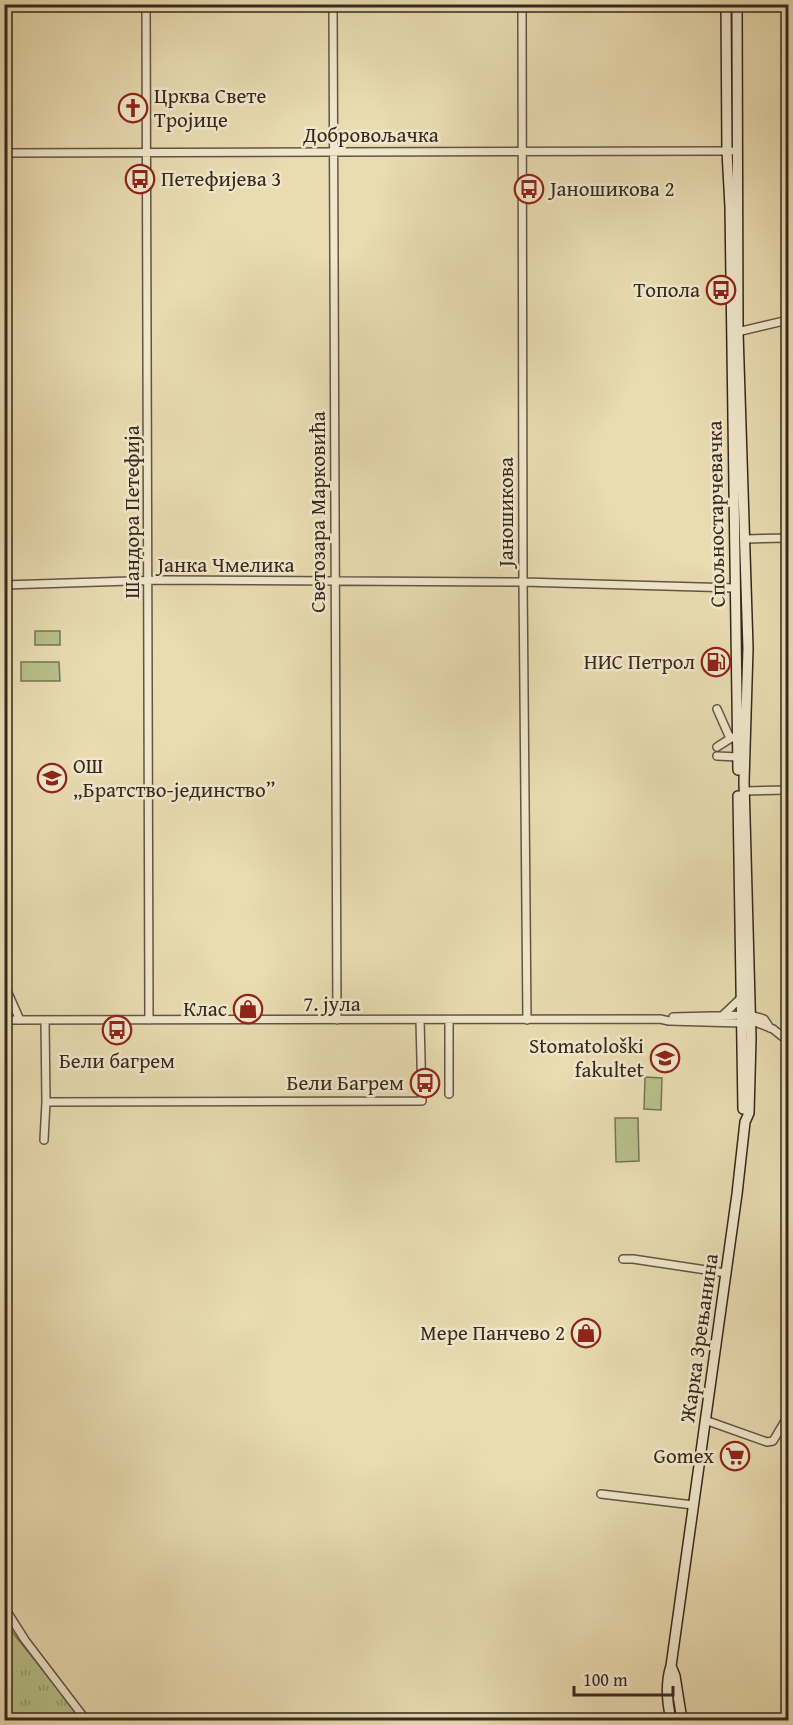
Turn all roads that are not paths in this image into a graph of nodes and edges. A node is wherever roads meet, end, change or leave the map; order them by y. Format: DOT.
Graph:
graph roads {
  1 [pos="146,4"];
  2 [pos="333,4"];
  3 [pos="522,4"];
  4 [pos="726,4"];
  5 [pos="737,4"];
  6 [pos="333,151"];
  7 [pos="732,151"];
  8 [pos="147,152"];
  9 [pos="522,152"];
  10 [pos="4,153"];
  11 [pos="789,320"];
  12 [pos="735,333"];
  13 [pos="746,538"];
  14 [pos="789,538"];
  15 [pos="149,580"];
  16 [pos="334,582"];
  17 [pos="523,582"];
  18 [pos="4,585"];
  19 [pos="735,588"];
  20 [pos="717,709"];
  21 [pos="735,739"];
  22 [pos="717,747"];
  23 [pos="717,756"];
  24 [pos="738,757"];
  25 [pos="789,790"];
  26 [pos="745,791"];
  27 [pos="4,984"];
  28 [pos="741,998"];
  29 [pos="722,1016"];
  30 [pos="660,1019"];
  31 [pos="746,1019"];
  32 [pos="4,1020"];
  33 [pos="20,1020"];
  34 [pos="45,1020"];
  35 [pos="149,1020"];
  36 [pos="337,1020"];
  37 [pos="420,1020"];
  38 [pos="449,1020"];
  39 [pos="527,1020"];
  40 [pos="768,1026"];
  41 [pos="751,1036"];
  42 [pos="789,1041"];
  43 [pos="449,1094"];
  44 [pos="46,1102"];
  45 [pos="746,1122"];
  46 [pos="44,1140"];
  47 [pos="623,1260"];
  48 [pos="726,1273"];
  49 [pos="789,1416"];
  50 [pos="705,1420"];
  51 [pos="601,1494"];
  52 [pos="693,1505"];
  53 [pos="4,1607"];
  54 [pos="671,1666"];
  55 [pos="86,1720"];
  56 [pos="671,1720"];
  57 [pos="682,1720"];
  1 -- 8 [label="street, Шандора Петефија"];
  2 -- 6 [label="street, Светозара Марковића"];
  3 -- 9 [label="street, Јаношикова"];
  4 -- 7 [label="street, Спољностарчевачка"];
  5 -- 7 [label="street, Спољностарчевачка"];
  6 -- 8 [label="street, Добровољачка"];
  6 -- 9 [label="street, Добровољачка"];
  6 -- 16 [label="street, Светозара Марковића"];
  7 -- 9 [label="street, Добровољачка"];
  7 -- 12 [label="street, Спољностарчевачка"];
  8 -- 10 [label="street, Добровољачка"];
  8 -- 15 [label="street, Шандора Петефија"];
  9 -- 17 [label="street, Јаношикова"];
  11 -- 12 [label="street"];
  12 -- 13 [label="street, Спољностарчевачка"];
  12 -- 19 [label="street, Спољностарчевачка"];
  13 -- 14 [label="street"];
  13 -- 26 [label="street, Спољностарчевачка"];
  15 -- 16 [label="street, Јанка Чмелика"];
  15 -- 18 [label="street, Јанка Чмелика"];
  15 -- 35 [label="street, Шандора Петефија"];
  16 -- 17 [label="street, Јанка Чмелика"];
  16 -- 36 [label="street, Светозара Марковића"];
  17 -- 19 [label="street, Јанка Чмелика"];
  17 -- 39 [label="street, Јаношикова"];
  19 -- 21 [label="street, Спољностарчевачка"];
  20 -- 21 [label="street"];
  21 -- 22 [label="street"];
  21 -- 24 [label="street, Спољностарчевачка"];
  23 -- 24 [label="street"];
  24 -- 28 [label="street, Спољностарчевачка"];
  25 -- 26 [label="street"];
  26 -- 31 [label="street, Спољностарчевачка"];
  27 -- 33 [label="street"];
  28 -- 29 [label="street"];
  28 -- 31 [label="street, Спољностарчевачка"];
  29 -- 30 [label="street, 7. јула"];
  29 -- 31 [label="street, 7. јула"];
  30 -- 31 [label="street, 7. јула"];
  30 -- 39 [label="street, 7. јула"];
  31 -- 40 [label="street"];
  31 -- 41 [label="street, Жарка Зрењанина"];
  31 -- 45 [label="street, Жарка Зрењанина"];
  32 -- 33 [label="street, 7. јула"];
  33 -- 34 [label="street, 7. јула"];
  34 -- 35 [label="street, 7. јула"];
  34 -- 44 [label="street"];
  35 -- 36 [label="street, 7. јула"];
  36 -- 37 [label="street, 7. јула"];
  37 -- 38 [label="street, 7. јула"];
  37 -- 44 [label="street"];
  38 -- 39 [label="street, 7. јула"];
  38 -- 43 [label="street"];
  40 -- 41 [label="street"];
  40 -- 42 [label="street"];
  41 -- 45 [label="street, Жарка Зрењанина"];
  44 -- 46 [label="street"];
  45 -- 48 [label="street, Жарка Зрењанина"];
  47 -- 48 [label="street"];
  48 -- 50 [label="street, Жарка Зрењанина"];
  49 -- 50 [label="street"];
  50 -- 52 [label="street, Жарка Зрењанина"];
  51 -- 52 [label="street"];
  52 -- 54 [label="street, Жарка Зрењанина"];
  53 -- 55 [label="street"];
  54 -- 56 [label="street, Жарка Зрењанина"];
  54 -- 57 [label="street, Жарка Зрењанина"];
}
